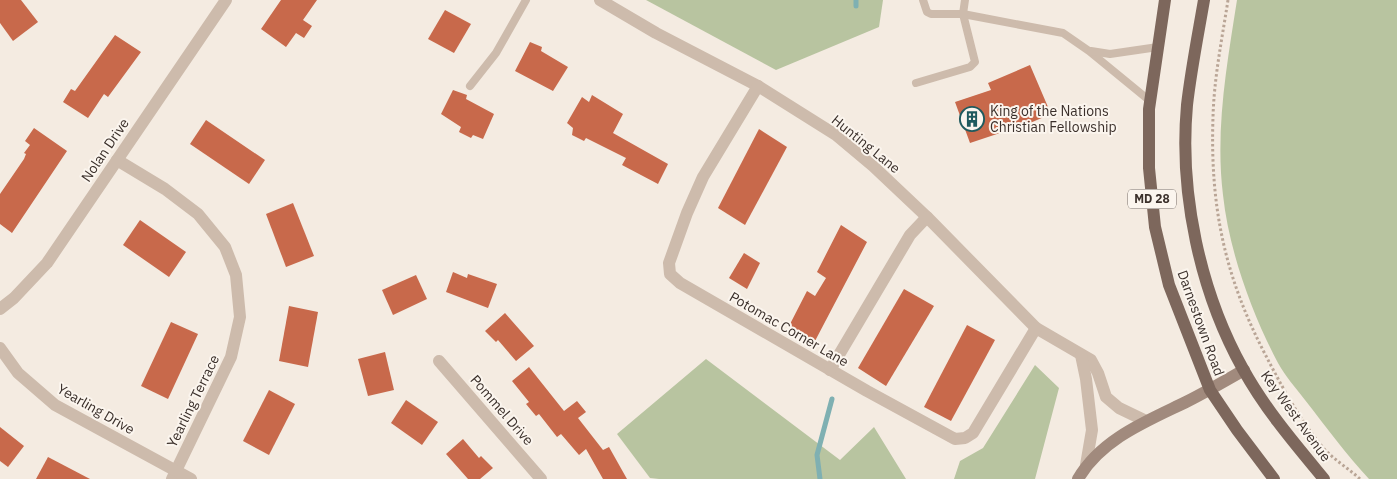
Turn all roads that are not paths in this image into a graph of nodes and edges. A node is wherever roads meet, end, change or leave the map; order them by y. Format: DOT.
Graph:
graph roads {
  1 [pos="226,0"];
  2 [pos="526,0"];
  3 [pos="600,0"];
  4 [pos="922,0"];
  5 [pos="965,0"];
  6 [pos="1165,0"];
  7 [pos="1204,0"];
  8 [pos="963,14"];
  9 [pos="1158,47"];
  10 [pos="1089,51"];
  11 [pos="916,83"];
  12 [pos="470,86"];
  13 [pos="758,86"];
  14 [pos="1150,101"];
  15 [pos="116,160"];
  16 [pos="927,217"];
  17 [pos="0,309"];
  18 [pos="1036,328"];
  19 [pos="0,348"];
  20 [pos="1081,354"];
  21 [pos="439,360"];
  22 [pos="830,370"];
  23 [pos="1244,370"];
  24 [pos="1210,390"];
  25 [pos="1146,421"];
  26 [pos="1086,465"];
  27 [pos="174,475"];
  28 [pos="191,479"];
  29 [pos="541,479"];
  30 [pos="1078,479"];
  31 [pos="1274,479"];
  32 [pos="1324,479"];
  1 -- 15 [label="street, Nolan Drive"];
  2 -- 12 [label="lane"];
  3 -- 13 [label="street, Hunting Lane"];
  4 -- 8 [label="lane"];
  5 -- 8 [label="lane"];
  6 -- 9 [label="main road, Darnestown Road / MD 28"];
  7 -- 23 [label="main road, Darnestown Road / MD 28"];
  8 -- 10 [label="lane"];
  8 -- 11 [label="lane"];
  9 -- 10 [label="lane"];
  9 -- 14 [label="main road, Darnestown Road / MD 28"];
  10 -- 14 [label="lane"];
  13 -- 16 [label="street, Hunting Lane"];
  13 -- 22 [label="street, Potomac Corner Lane"];
  14 -- 24 [label="main road, Darnestown Road / MD 28"];
  15 -- 17 [label="street, Nolan Drive"];
  15 -- 27 [label="street, Yearling Terrace"];
  16 -- 18 [label="street, Hunting Lane"];
  16 -- 22 [label="street"];
  18 -- 20 [label="street, Hunting Lane"];
  18 -- 22 [label="street, Potomac Corner Lane"];
  19 -- 27 [label="street, Yearling Drive"];
  20 -- 25 [label="street, Hunting Lane"];
  20 -- 26 [label="street"];
  21 -- 29 [label="street, Pommel Drive"];
  23 -- 24 [label="main road, Darnestown Road"];
  23 -- 32 [label="main road, Key West Avenue / MD 28"];
  24 -- 25 [label="main road, Darnestown Road"];
  24 -- 31 [label="main road, MD 28"];
  25 -- 26 [label="main road, Darnestown Road"];
  26 -- 30 [label="main road, Darnestown Road"];
  27 -- 28 [label="street, Yearling Drive"];
}
